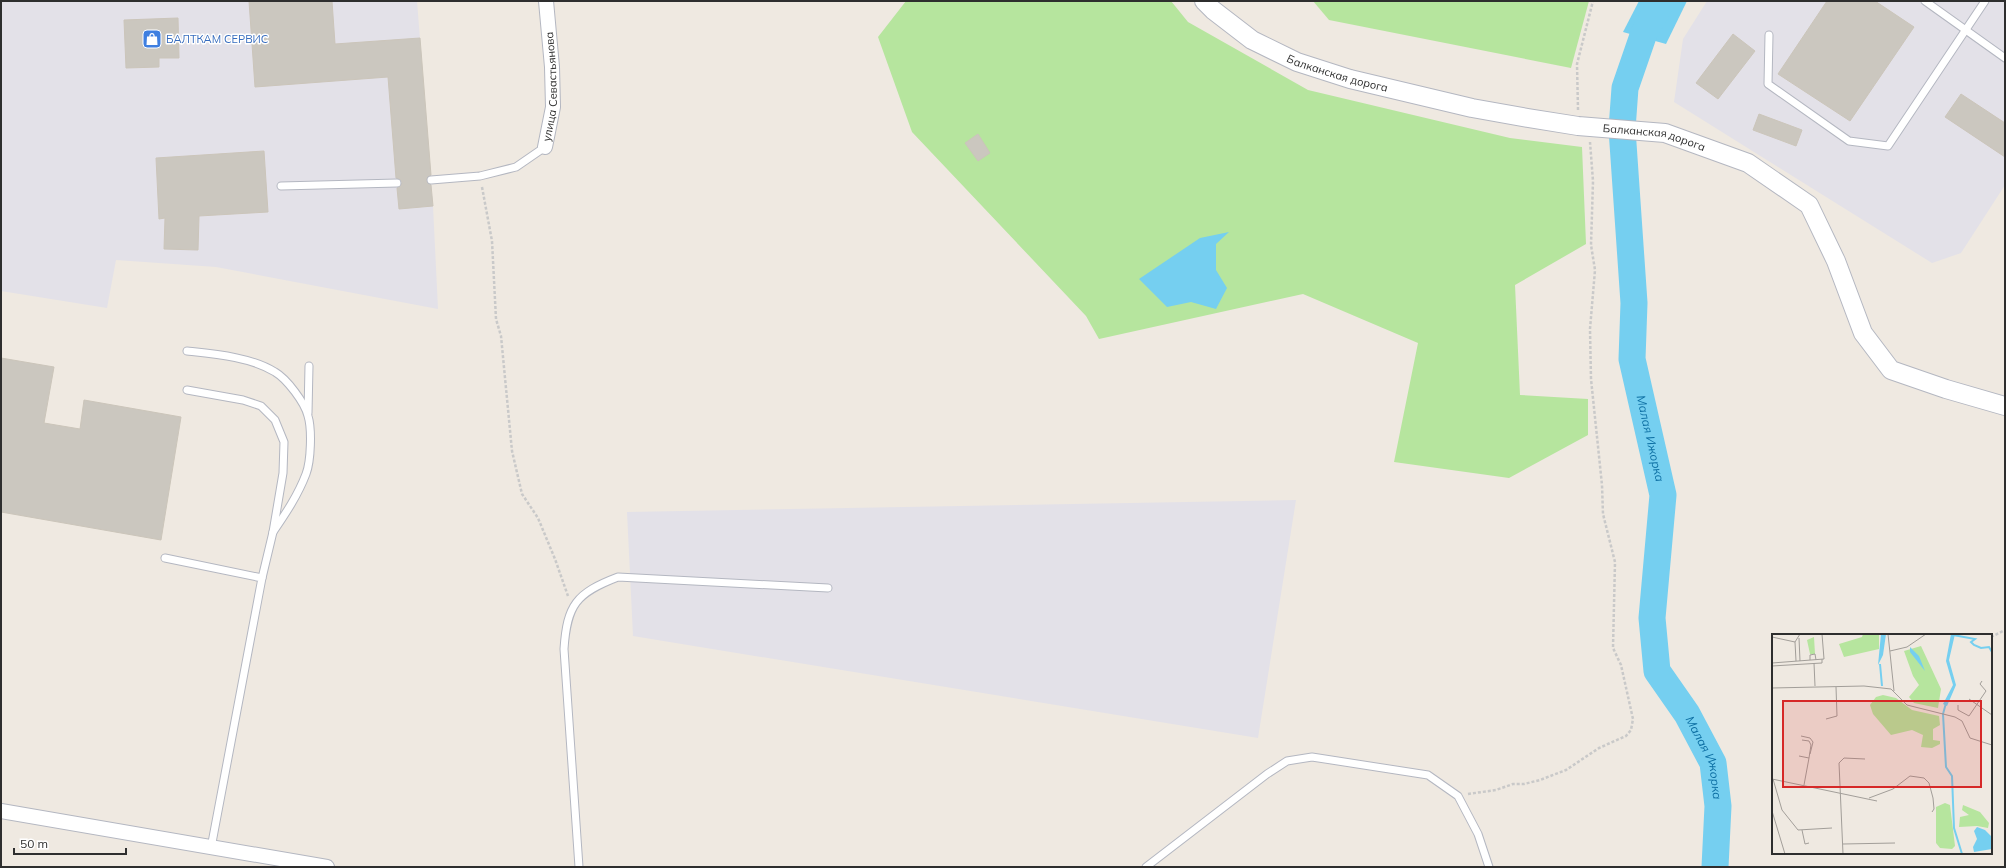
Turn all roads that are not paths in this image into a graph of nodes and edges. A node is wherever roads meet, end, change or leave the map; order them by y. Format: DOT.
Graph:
graph roads {
  1 [pos="546,1"];
  2 [pos="1204,1"];
  3 [pos="1925,1"];
  4 [pos="1985,1"];
  5 [pos="1965,30"];
  6 [pos="1769,35"];
  7 [pos="2005,58"];
  8 [pos="545,147"];
  9 [pos="431,180"];
  10 [pos="397,183"];
  11 [pos="281,186"];
  12 [pos="187,350"];
  13 [pos="309,366"];
  14 [pos="187,390"];
  15 [pos="2005,406"];
  16 [pos="308,416"];
  17 [pos="273,532"];
  18 [pos="165,558"];
  19 [pos="262,578"];
  20 [pos="828,588"];
  21 [pos="1,811"];
  22 [pos="211,848"];
  23 [pos="327,867"];
  24 [pos="579,867"];
  25 [pos="1146,867"];
  26 [pos="1489,867"];
  1 -- 8 [label="street, улица Севастьянова"];
  2 -- 15 [label="street, Балканская дорога"];
  3 -- 5 [label="lane"];
  4 -- 5 [label="lane"];
  5 -- 6 [label="lane"];
  5 -- 7 [label="lane"];
  8 -- 9 [label="lane"];
  10 -- 11 [label="lane"];
  12 -- 16 [label="lane"];
  13 -- 16 [label="lane"];
  14 -- 17 [label="lane"];
  16 -- 17 [label="lane"];
  17 -- 19 [label="lane"];
  18 -- 19 [label="lane"];
  19 -- 22 [label="lane"];
  20 -- 24 [label="lane"];
  21 -- 22 [label="street"];
  22 -- 23 [label="street"];
  25 -- 26 [label="lane"];
}
